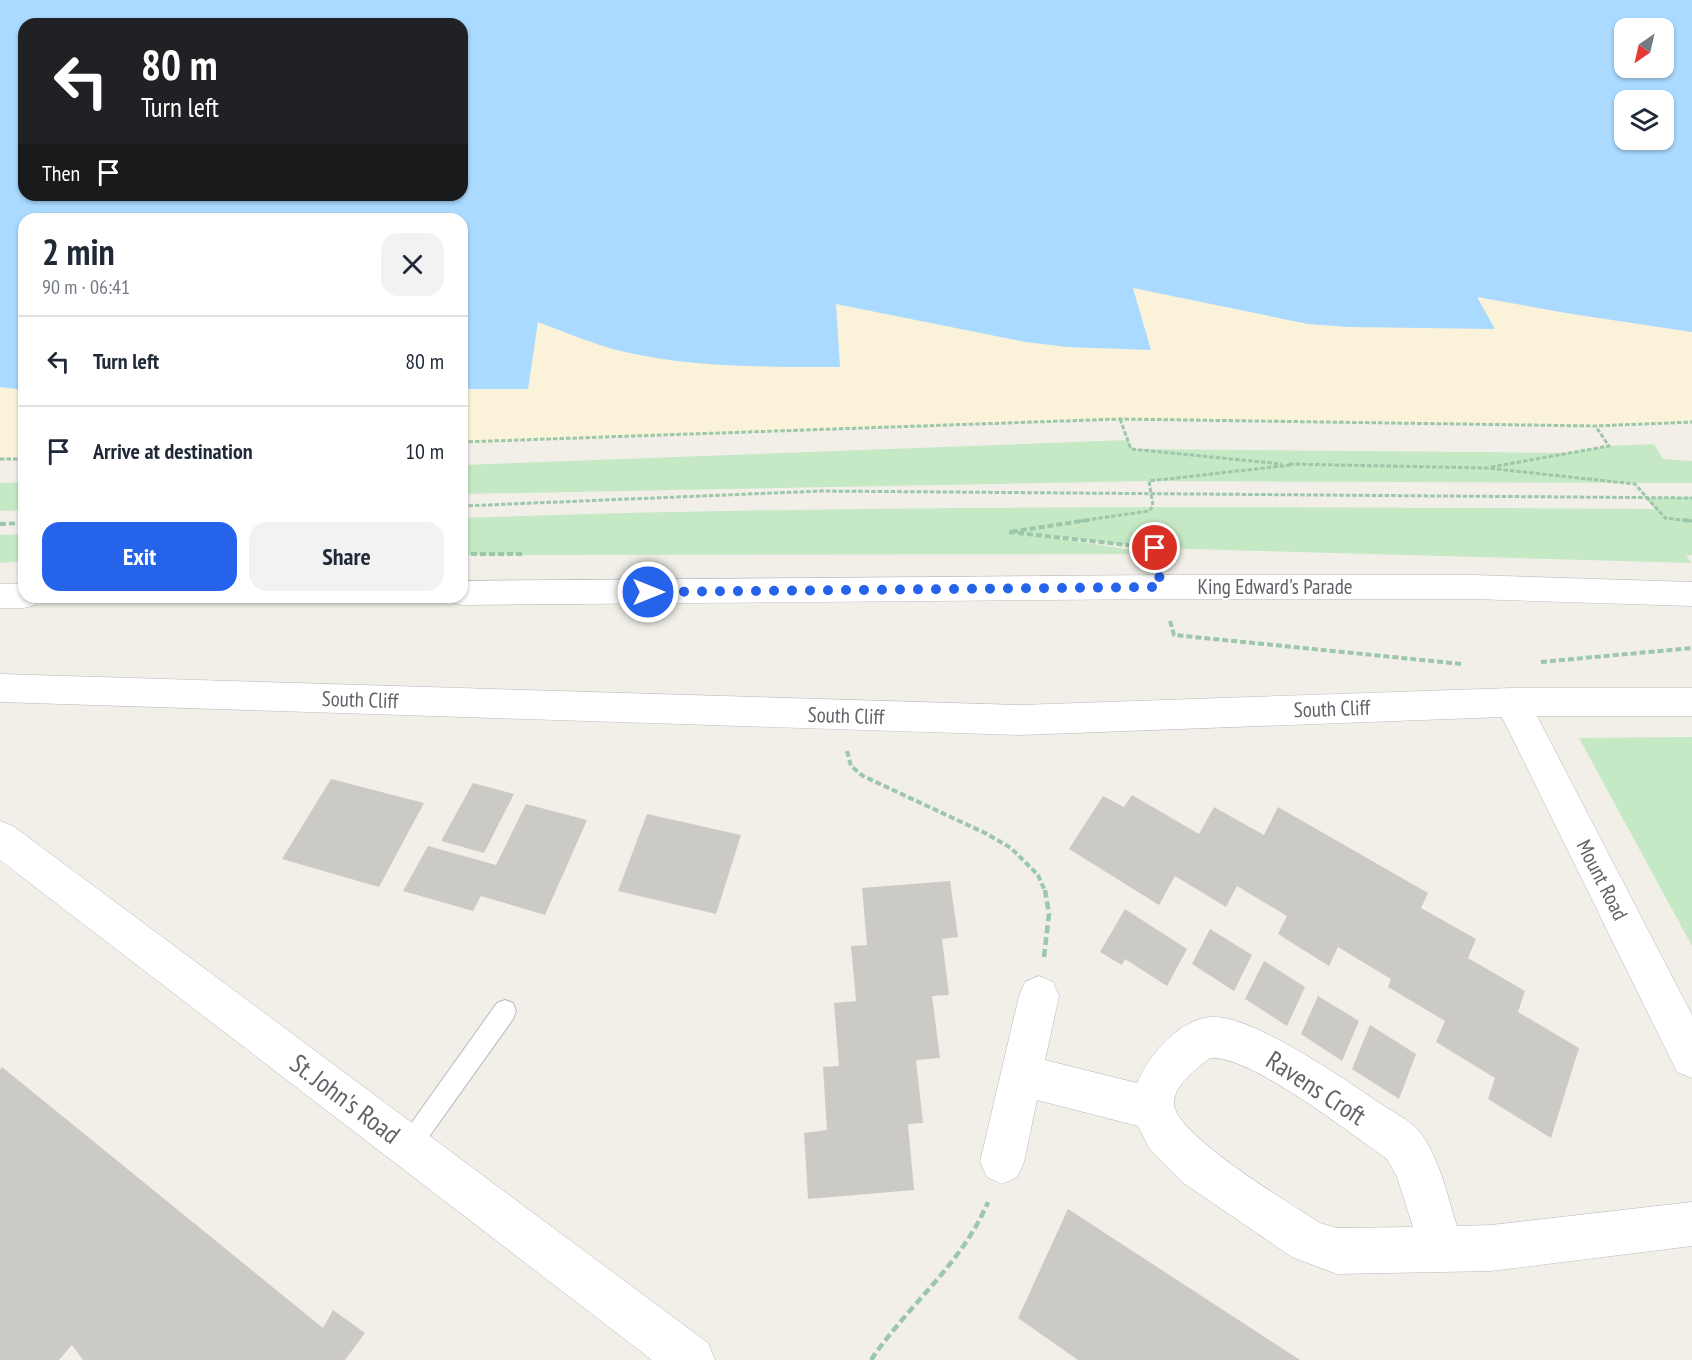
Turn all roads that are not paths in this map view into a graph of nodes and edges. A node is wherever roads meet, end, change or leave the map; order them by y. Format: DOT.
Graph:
graph roads {
  1 [pos="468,593"];
  2 [pos="1692,594"];
  3 [pos="0,596"];
  4 [pos="18,596"];
  5 [pos="0,688"];
  6 [pos="1512,702"];
  7 [pos="1692,702"];
  8 [pos="0,838"];
  9 [pos="1039,996"];
  10 [pos="505,1011"];
  11 [pos="1692,1057"];
  12 [pos="1021,1076"];
  13 [pos="1152,1108"];
  14 [pos="408,1147"];
  15 [pos="1002,1162"];
  16 [pos="1692,1224"];
  17 [pos="1443,1249"];
  18 [pos="691,1360"];
  1 -- 2 [label="street, King Edward's Parade"];
  3 -- 4 [label="street"];
  5 -- 6 [label="street, South Cliff"];
  6 -- 7 [label="street, South Cliff"];
  6 -- 11 [label="street, Mount Road"];
  8 -- 14 [label="street, St. John's Road"];
  9 -- 12 [label="street"];
  10 -- 14 [label="lane"];
  12 -- 13 [label="street"];
  12 -- 15 [label="street"];
  13 -- 17 [label="street"];
  13 -- 17 [label="street, Ravens Croft"];
  14 -- 18 [label="street, St. John's Road"];
  16 -- 17 [label="street"];
}
